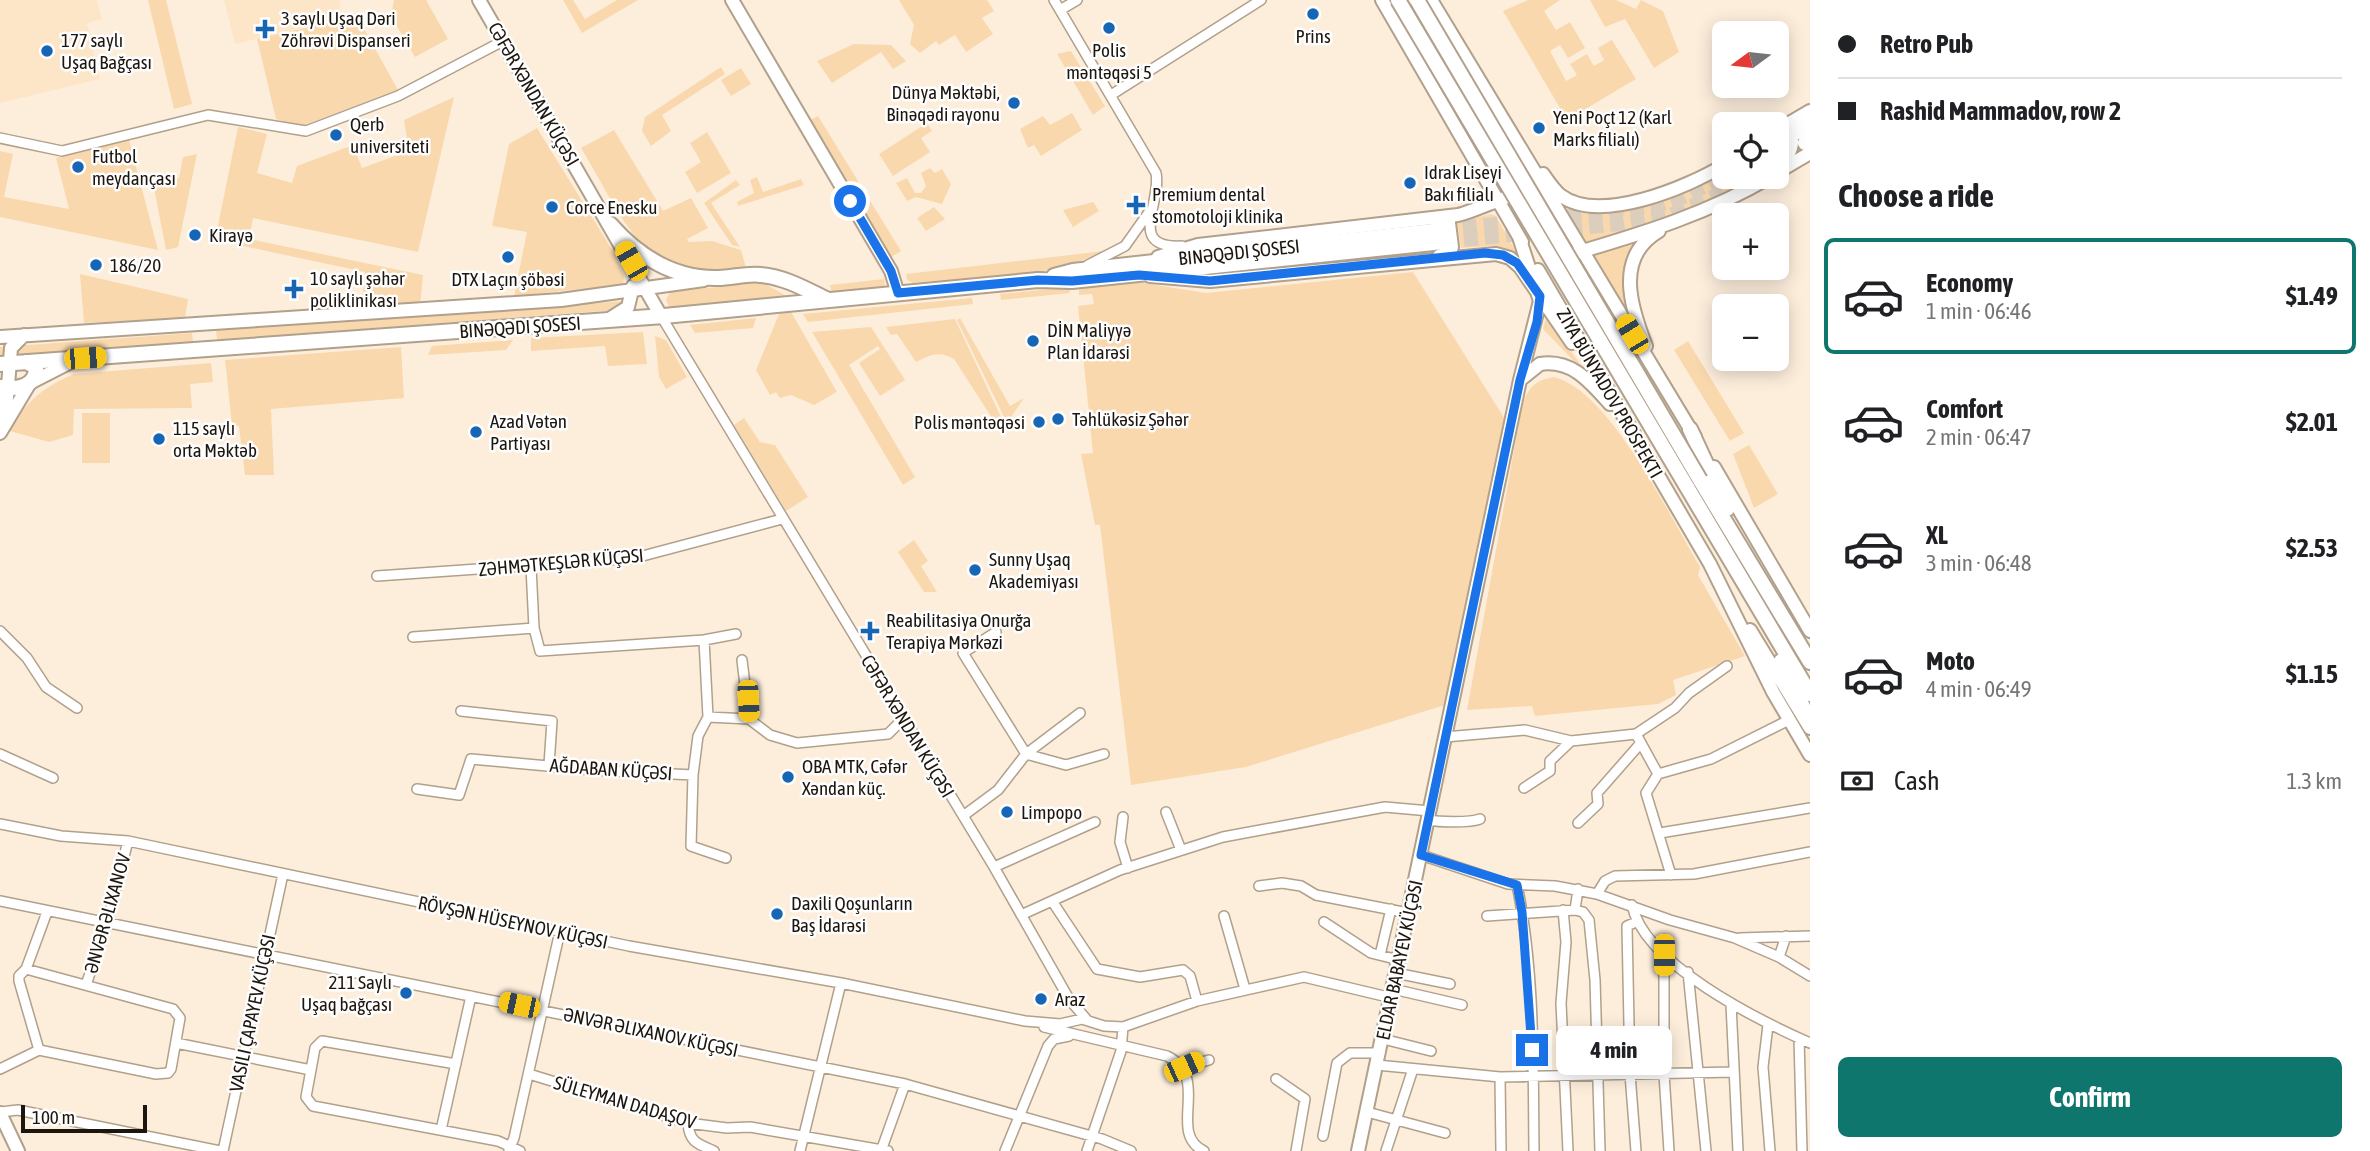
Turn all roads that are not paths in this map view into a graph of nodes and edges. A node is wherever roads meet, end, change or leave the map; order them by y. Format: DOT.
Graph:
graph roads {
  1 [pos="479,0"];
  2 [pos="732,0"];
  3 [pos="1054,0"];
  4 [pos="1077,0"];
  5 [pos="1261,0"];
  6 [pos="1382,0"];
  7 [pos="1398,0"];
  8 [pos="1416,0"];
  9 [pos="1431,0"];
  10 [pos="1060,10"];
  11 [pos="503,41"];
  12 [pos="1111,95"];
  13 [pos="1810,111"];
  14 [pos="1789,124"];
  15 [pos="1789,133"];
  16 [pos="1511,137"];
  17 [pos="0,138"];
  18 [pos="1807,141"];
  19 [pos="1789,151"];
  20 [pos="1470,153"];
  21 [pos="1789,155"];
  22 [pos="1789,160"];
  23 [pos="1712,171"];
  24 [pos="1750,189"];
  25 [pos="1747,191"];
  26 [pos="1516,194"];
  27 [pos="1499,203"];
  28 [pos="1151,207"];
  29 [pos="1557,210"];
  30 [pos="1429,219"];
  31 [pos="1676,223"];
  32 [pos="610,224"];
  33 [pos="1567,226"];
  34 [pos="1442,236"];
  35 [pos="1519,237"];
  36 [pos="1198,245"];
  37 [pos="1582,251"];
  38 [pos="1545,256"];
  39 [pos="1432,258"];
  40 [pos="1139,269"];
  41 [pos="1073,271"];
  42 [pos="718,278"];
  43 [pos="1038,280"];
  44 [pos="667,285"];
  45 [pos="639,289"];
  46 [pos="898,293"];
  47 [pos="1540,296"];
  48 [pos="829,300"];
  49 [pos="658,310"];
  50 [pos="606,320"];
  51 [pos="24,335"];
  52 [pos="0,337"];
  53 [pos="78,358"];
  54 [pos="26,362"];
  55 [pos="1657,376"];
  56 [pos="9,380"];
  57 [pos="1520,380"];
  58 [pos="2,428"];
  59 [pos="1631,429"];
  60 [pos="1690,429"];
  61 [pos="782,519"];
  62 [pos="1710,564"];
  63 [pos="531,567"];
  64 [pos="1755,571"];
  65 [pos="377,576"];
  66 [pos="1740,579"];
  67 [pos="534,628"];
  68 [pos="0,631"];
  69 [pos="1810,631"];
  70 [pos="996,632"];
  71 [pos="736,634"];
  72 [pos="413,637"];
  73 [pos="704,640"];
  74 [pos="742,660"];
  75 [pos="1810,662"];
  76 [pos="1727,666"];
  77 [pos="1810,694"];
  78 [pos="77,708"];
  79 [pos="461,711"];
  80 [pos="1080,713"];
  81 [pos="708,717"];
  82 [pos="749,719"];
  83 [pos="903,719"];
  84 [pos="1790,720"];
  85 [pos="1810,721"];
  86 [pos="1810,729"];
  87 [pos="1636,734"];
  88 [pos="1445,737"];
  89 [pos="1571,741"];
  90 [pos="1640,744"];
  91 [pos="0,754"];
  92 [pos="1026,754"];
  93 [pos="1104,754"];
  94 [pos="1810,755"];
  95 [pos="549,765"];
  96 [pos="1658,774"];
  97 [pos="693,775"];
  98 [pos="53,778"];
  99 [pos="1524,788"];
  100 [pos="417,789"];
  101 [pos="1810,807"];
  102 [pos="1166,812"];
  103 [pos="1429,815"];
  104 [pos="963,816"];
  105 [pos="1123,817"];
  106 [pos="1480,819"];
  107 [pos="1095,822"];
  108 [pos="1578,823"];
  109 [pos="0,824"];
  110 [pos="1660,833"];
  111 [pos="128,841"];
  112 [pos="1181,850"];
  113 [pos="1810,852"];
  114 [pos="1421,855"];
  115 [pos="726,858"];
  116 [pos="994,867"];
  117 [pos="1128,868"];
  118 [pos="283,874"];
  119 [pos="1671,875"];
  120 [pos="1517,885"];
  121 [pos="1259,886"];
  122 [pos="1578,889"];
  123 [pos="1597,894"];
  124 [pos="0,901"];
  125 [pos="1052,901"];
  126 [pos="1632,905"];
  127 [pos="1391,909"];
  128 [pos="1575,910"];
  129 [pos="1563,911"];
  130 [pos="47,912"];
  131 [pos="1522,912"];
  132 [pos="1408,913"];
  133 [pos="1021,915"];
  134 [pos="1224,916"];
  135 [pos="1487,916"];
  136 [pos="1324,922"];
  137 [pos="1636,922"];
  138 [pos="107,923"];
  139 [pos="560,931"];
  140 [pos="1786,936"];
  141 [pos="1810,936"];
  142 [pos="1735,938"];
  143 [pos="264,955"];
  144 [pos="1664,955"];
  145 [pos="1380,956"];
  146 [pos="1779,957"];
  147 [pos="1398,966"];
  148 [pos="28,969"];
  149 [pos="1688,972"];
  150 [pos="1810,976"];
  151 [pos="841,983"];
  152 [pos="1450,984"];
  153 [pos="86,985"];
  154 [pos="1245,989"];
  155 [pos="1393,994"];
  156 [pos="471,996"];
  157 [pos="1197,1001"];
  158 [pos="1731,1004"];
  159 [pos="1073,1005"];
  160 [pos="1462,1005"];
  161 [pos="543,1010"];
  162 [pos="1087,1020"];
  163 [pos="1025,1021"];
  164 [pos="1070,1022"];
  165 [pos="1768,1025"];
  166 [pos="1128,1026"];
  167 [pos="1077,1037"];
  168 [pos="1799,1038"];
  169 [pos="1383,1039"];
  170 [pos="176,1043"];
  171 [pos="1810,1044"];
  172 [pos="1122,1046"];
  173 [pos="39,1050"];
  174 [pos="1431,1051"];
  175 [pos="243,1056"];
  176 [pos="1378,1059"];
  177 [pos="1209,1060"];
  178 [pos="456,1064"];
  179 [pos="1184,1067"];
  180 [pos="822,1068"];
  181 [pos="0,1069"];
  182 [pos="1413,1069"];
  183 [pos="311,1070"];
  184 [pos="1734,1072"];
  185 [pos="529,1074"];
  186 [pos="1630,1074"];
  187 [pos="1664,1074"];
  188 [pos="1698,1074"];
  189 [pos="1598,1076"];
  190 [pos="1500,1077"];
  191 [pos="1533,1077"];
  192 [pos="1564,1077"];
  193 [pos="1276,1079"];
  194 [pos="905,1084"];
  195 [pos="1367,1112"];
  196 [pos="0,1113"];
  197 [pos="1018,1117"];
  198 [pos="1396,1120"];
  199 [pos="688,1123"];
  200 [pos="441,1130"];
  201 [pos="1446,1133"];
  202 [pos="804,1136"];
  203 [pos="1323,1136"];
  204 [pos="1092,1138"];
  205 [pos="513,1149"];
  206 [pos="883,1150"];
  207 [pos="18,1151"];
  208 [pos="222,1151"];
  209 [pos="714,1151"];
  210 [pos="800,1151"];
  211 [pos="1005,1151"];
  212 [pos="1087,1151"];
  213 [pos="1131,1151"];
  214 [pos="1204,1151"];
  215 [pos="1296,1151"];
  216 [pos="1358,1151"];
  217 [pos="1386,1151"];
  218 [pos="1501,1151"];
  219 [pos="1534,1151"];
  220 [pos="1568,1151"];
  221 [pos="1600,1151"];
  222 [pos="1636,1151"];
  223 [pos="1669,1151"];
  224 [pos="1706,1151"];
  225 [pos="1738,1151"];
  226 [pos="1770,1151"];
  227 [pos="1802,1151"];
  1 -- 11 [label="main road, CƏFƏR XƏNDAN KÜÇƏSI"];
  2 -- 46 [label="main road"];
  3 -- 10 [label="street"];
  4 -- 10 [label="street"];
  5 -- 12 [label="street"];
  6 -- 20 [label="main road, ZIYA BÜNYADOV PROSPEKTI"];
  7 -- 66 [label="main road, ZIYA BÜNYADOV PROSPEKTI, bridge"];
  8 -- 64 [label="main road, ZIYA BÜNYADOV PROSPEKTI, bridge"];
  9 -- 16 [label="main road"];
  10 -- 12 [label="street"];
  11 -- 17 [label="street"];
  11 -- 32 [label="main road, CƏFƏR XƏNDAN KÜÇƏSI"];
  12 -- 28 [label="street"];
  13 -- 14 [label="main road"];
  15 -- 19 [label="main road"];
  16 -- 20 [label="main road"];
  16 -- 23 [label="main road"];
  16 -- 29 [label="main road"];
  18 -- 21 [label="main road"];
  18 -- 22 [label="main road"];
  20 -- 27 [label="main road, ZIYA BÜNYADOV PROSPEKTI"];
  24 -- 25 [label="main road"];
  25 -- 31 [label="main road"];
  26 -- 27 [label="main road"];
  26 -- 29 [label="main road"];
  26 -- 35 [label="main road"];
  27 -- 30 [label="main road"];
  27 -- 35 [label="main road, ZIYA BÜNYADOV PROSPEKTI"];
  28 -- 36 [label="street"];
  28 -- 41 [label="street"];
  29 -- 33 [label="main road"];
  30 -- 36 [label="main road"];
  30 -- 39 [label="main road"];
  31 -- 37 [label="main road"];
  31 -- 55 [label="main road"];
  32 -- 42 [label="main road"];
  32 -- 45 [label="main road, CƏFƏR XƏNDAN KÜÇƏSI"];
  33 -- 37 [label="main road"];
  33 -- 38 [label="main road"];
  34 -- 40 [label="main road, BINƏQƏDI ŞOSESI"];
  35 -- 38 [label="main road"];
  35 -- 47 [label="main road, ELDAR BABAYEV KÜÇƏSI"];
  35 -- 59 [label="main road, ZIYA BÜNYADOV PROSPEKTI"];
  36 -- 40 [label="main road"];
  37 -- 38 [label="main road"];
  37 -- 55 [label="main road"];
  39 -- 40 [label="main road"];
  39 -- 47 [label="main road"];
  40 -- 41 [label="main road, BINƏQƏDI ŞOSESI"];
  40 -- 43 [label="main road, BINƏQƏDI ŞOSESI"];
  41 -- 43 [label="main road, BINƏQƏDI ŞOSESI"];
  42 -- 44 [label="main road"];
  42 -- 48 [label="main road"];
  43 -- 46 [label="main road, BINƏQƏDI ŞOSESI"];
  44 -- 45 [label="main road"];
  44 -- 49 [label="main road"];
  45 -- 49 [label="main road, CƏFƏR XƏNDAN KÜÇƏSI"];
  45 -- 50 [label="main road"];
  45 -- 51 [label="main road"];
  46 -- 48 [label="main road, BINƏQƏDI ŞOSESI"];
  47 -- 57 [label="main road, ELDAR BABAYEV KÜÇƏSI"];
  47 -- 59 [label="main road"];
  48 -- 49 [label="main road, BINƏQƏDI ŞOSESI"];
  49 -- 50 [label="main road, BINƏQƏDI ŞOSESI"];
  49 -- 61 [label="street, CƏFƏR XƏNDAN KÜÇƏSI"];
  50 -- 53 [label="main road, BINƏQƏDI ŞOSESI"];
  51 -- 52 [label="main road"];
  51 -- 56 [label="main road"];
  53 -- 54 [label="main road, BINƏQƏDI ŞOSESI"];
  53 -- 56 [label="main road"];
  54 -- 56 [label="main road, BINƏQƏDI ŞOSESI"];
  54 -- 56 [label="main road"];
  55 -- 60 [label="main road"];
  56 -- 58 [label="main road"];
  56 -- 58 [label="main road"];
  57 -- 59 [label="main road"];
  57 -- 88 [label="main road, ELDAR BABAYEV KÜÇƏSI"];
  59 -- 62 [label="main road, ZIYA BÜNYADOV PROSPEKTI"];
  60 -- 64 [label="main road"];
  60 -- 69 [label="main road"];
  61 -- 63 [label="street, ZƏHMƏTKEŞLƏR KÜÇƏSI"];
  61 -- 83 [label="street, CƏFƏR XƏNDAN KÜÇƏSI"];
  62 -- 84 [label="main road, ZIYA BÜNYADOV PROSPEKTI"];
  62 -- 86 [label="main road"];
  63 -- 65 [label="street, ZƏHMƏTKEŞLƏR KÜÇƏSI"];
  63 -- 67 [label="street"];
  64 -- 75 [label="main road, ZIYA BÜNYADOV PROSPEKTI"];
  66 -- 77 [label="main road, ZIYA BÜNYADOV PROSPEKTI"];
  66 -- 85 [label="main road, ZIYA BÜNYADOV PROSPEKTI"];
  67 -- 72 [label="street"];
  67 -- 73 [label="street"];
  68 -- 78 [label="street"];
  70 -- 92 [label="street"];
  71 -- 73 [label="street"];
  73 -- 81 [label="street"];
  74 -- 82 [label="street"];
  76 -- 87 [label="street"];
  79 -- 95 [label="street"];
  80 -- 92 [label="street"];
  81 -- 82 [label="street"];
  81 -- 97 [label="street, AĞDABAN KÜÇƏSI"];
  82 -- 83 [label="street"];
  83 -- 104 [label="street, CƏFƏR XƏNDAN KÜÇƏSI"];
  84 -- 94 [label="main road, ZIYA BÜNYADOV PROSPEKTI"];
  84 -- 96 [label="street"];
  87 -- 89 [label="street"];
  87 -- 90 [label="street"];
  88 -- 89 [label="street"];
  88 -- 103 [label="main road, ELDAR BABAYEV KÜÇƏSI"];
  89 -- 99 [label="street"];
  90 -- 96 [label="street"];
  90 -- 108 [label="street"];
  91 -- 98 [label="street"];
  92 -- 93 [label="street"];
  92 -- 104 [label="street"];
  95 -- 97 [label="street, AĞDABAN KÜÇƏSI"];
  95 -- 100 [label="street, AĞDABAN KÜÇƏSI"];
  96 -- 110 [label="street"];
  97 -- 115 [label="street"];
  101 -- 110 [label="street"];
  102 -- 112 [label="street"];
  103 -- 106 [label="street"];
  103 -- 112 [label="street"];
  103 -- 114 [label="main road, ELDAR BABAYEV KÜÇƏSI"];
  104 -- 116 [label="street, CƏFƏR XƏNDAN KÜÇƏSI"];
  105 -- 117 [label="street"];
  107 -- 116 [label="street"];
  109 -- 111 [label="street, RÖVŞƏN HÜSEYNOV KÜÇƏSI"];
  110 -- 119 [label="street"];
  111 -- 118 [label="street, RÖVŞƏN HÜSEYNOV KÜÇƏSI"];
  111 -- 138 [label="street, ƏNVƏR ƏLIXANOV"];
  112 -- 117 [label="street"];
  113 -- 119 [label="street"];
  114 -- 120 [label="street"];
  114 -- 132 [label="main road, ELDAR BABAYEV KÜÇƏSI"];
  116 -- 133 [label="street, CƏFƏR XƏNDAN KÜÇƏSI"];
  117 -- 125 [label="street"];
  118 -- 139 [label="street, RÖVŞƏN HÜSEYNOV KÜÇƏSI"];
  118 -- 143 [label="street, VASILI ÇAPAYEV KÜÇƏSI"];
  119 -- 123 [label="street"];
  120 -- 122 [label="street"];
  120 -- 131 [label="street"];
  121 -- 127 [label="street"];
  122 -- 123 [label="street"];
  122 -- 128 [label="street"];
  123 -- 126 [label="street"];
  124 -- 130 [label="street, ƏNVƏR ƏLIXANOV KÜÇƏSI"];
  125 -- 133 [label="street"];
  125 -- 157 [label="street"];
  126 -- 137 [label="street"];
  126 -- 142 [label="street"];
  127 -- 132 [label="street"];
  127 -- 145 [label="street"];
  128 -- 129 [label="street"];
  128 -- 189 [label="street"];
  129 -- 131 [label="street"];
  129 -- 192 [label="street"];
  130 -- 138 [label="street, ƏNVƏR ƏLIXANOV KÜÇƏSI"];
  130 -- 148 [label="street"];
  131 -- 135 [label="street"];
  131 -- 191 [label="street"];
  132 -- 147 [label="main road, ELDAR BABAYEV KÜÇƏSI"];
  133 -- 159 [label="street, CƏFƏR XƏNDAN KÜÇƏSI"];
  134 -- 154 [label="street"];
  136 -- 145 [label="street"];
  137 -- 144 [label="street"];
  137 -- 186 [label="street"];
  138 -- 143 [label="street, ƏNVƏR ƏLIXANOV KÜÇƏSI"];
  138 -- 153 [label="street, ƏNVƏR ƏLIXANOV"];
  139 -- 151 [label="street, RÖVŞƏN HÜSEYNOV KÜÇƏSI"];
  139 -- 161 [label="street"];
  140 -- 141 [label="street"];
  140 -- 142 [label="street"];
  140 -- 146 [label="street"];
  142 -- 146 [label="street"];
  143 -- 156 [label="street, ƏNVƏR ƏLIXANOV KÜÇƏSI"];
  143 -- 175 [label="street, VASILI ÇAPAYEV KÜÇƏSI"];
  144 -- 149 [label="street"];
  144 -- 187 [label="street"];
  145 -- 147 [label="street"];
  146 -- 150 [label="street"];
  147 -- 152 [label="street"];
  147 -- 155 [label="main road, ELDAR BABAYEV KÜÇƏSI"];
  148 -- 153 [label="street"];
  148 -- 173 [label="street"];
  149 -- 158 [label="street"];
  149 -- 188 [label="street"];
  151 -- 163 [label="street, RÖVŞƏN HÜSEYNOV KÜÇƏSI"];
  151 -- 180 [label="street"];
  153 -- 170 [label="street"];
  154 -- 155 [label="street"];
  154 -- 157 [label="street"];
  155 -- 160 [label="street"];
  155 -- 169 [label="main road, ELDAR BABAYEV KÜÇƏSI"];
  156 -- 161 [label="street, ƏNVƏR ƏLIXANOV KÜÇƏSI"];
  156 -- 178 [label="street"];
  157 -- 166 [label="street"];
  158 -- 165 [label="street"];
  158 -- 184 [label="street"];
  159 -- 162 [label="street, CƏFƏR XƏNDAN KÜÇƏSI"];
  159 -- 164 [label="street"];
  161 -- 180 [label="street, ƏNVƏR ƏLIXANOV KÜÇƏSI"];
  161 -- 185 [label="street"];
  162 -- 164 [label="street"];
  162 -- 166 [label="street"];
  163 -- 164 [label="street"];
  163 -- 167 [label="street"];
  164 -- 167 [label="street"];
  165 -- 168 [label="street"];
  165 -- 226 [label="street"];
  166 -- 172 [label="street"];
  167 -- 172 [label="street"];
  167 -- 197 [label="street"];
  168 -- 171 [label="street"];
  168 -- 227 [label="street"];
  169 -- 174 [label="street"];
  169 -- 176 [label="main road, ELDAR BABAYEV KÜÇƏSI"];
  170 -- 173 [label="street"];
  170 -- 175 [label="street"];
  172 -- 179 [label="street"];
  172 -- 204 [label="street"];
  173 -- 181 [label="street"];
  175 -- 183 [label="street"];
  175 -- 208 [label="street, VASILI ÇAPAYEV KÜÇƏSI"];
  176 -- 182 [label="street"];
  176 -- 195 [label="main road, ELDAR BABAYEV KÜÇƏSI"];
  176 -- 203 [label="street"];
  177 -- 179 [label="street"];
  178 -- 183 [label="street"];
  178 -- 200 [label="street"];
  179 -- 214 [label="street"];
  180 -- 194 [label="street, ƏNVƏR ƏLIXANOV KÜÇƏSI"];
  180 -- 202 [label="street"];
  182 -- 190 [label="street"];
  182 -- 198 [label="street"];
  183 -- 200 [label="street"];
  184 -- 188 [label="street"];
  184 -- 225 [label="street"];
  185 -- 199 [label="street, SÜLEYMAN DADAŞOV"];
  185 -- 205 [label="street"];
  186 -- 187 [label="street"];
  186 -- 189 [label="street"];
  186 -- 222 [label="street"];
  187 -- 188 [label="street"];
  187 -- 223 [label="street"];
  188 -- 224 [label="street"];
  189 -- 192 [label="street"];
  189 -- 221 [label="street"];
  190 -- 191 [label="street"];
  190 -- 218 [label="street"];
  191 -- 192 [label="street"];
  191 -- 219 [label="street"];
  192 -- 220 [label="street"];
  193 -- 215 [label="street"];
  194 -- 197 [label="street, ƏNVƏR ƏLIXANOV KÜÇƏSI"];
  194 -- 206 [label="street"];
  195 -- 198 [label="street"];
  195 -- 216 [label="main road, ELDAR BABAYEV KÜÇƏSI"];
  196 -- 207 [label="main road"];
  196 -- 208 [label="street"];
  197 -- 204 [label="street, ƏNVƏR ƏLIXANOV KÜÇƏSI"];
  197 -- 211 [label="street"];
  198 -- 201 [label="street"];
  198 -- 217 [label="street"];
  199 -- 202 [label="street, SÜLEYMAN DADAŞOV"];
  199 -- 209 [label="street"];
  200 -- 205 [label="street"];
  202 -- 206 [label="street, SÜLEYMAN DADAŞOV"];
  202 -- 210 [label="street"];
  204 -- 212 [label="street"];
  204 -- 213 [label="street, ƏNVƏR ƏLIXANOV KÜÇƏSI"];
}
